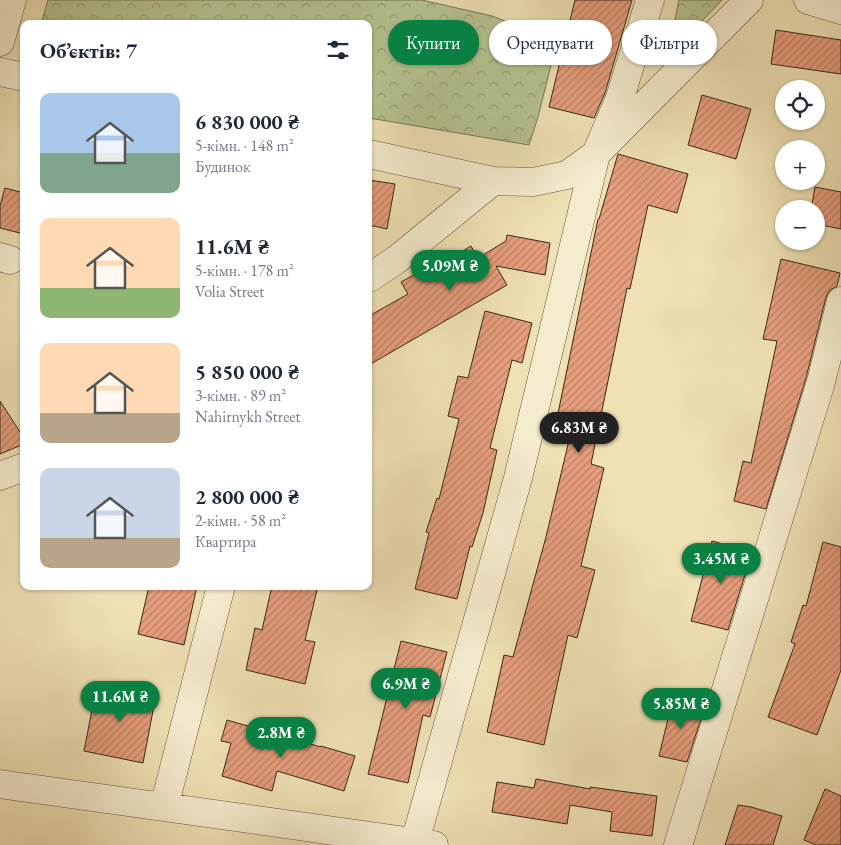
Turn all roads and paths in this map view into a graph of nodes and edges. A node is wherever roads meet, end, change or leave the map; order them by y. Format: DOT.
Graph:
graph roads {
  1 [pos="12,0"];
  2 [pos="650,0"];
  3 [pos="749,0"];
  4 [pos="808,0"];
  5 [pos="841,10"];
  6 [pos="1,35"];
  7 [pos="0,72"];
  8 [pos="20,76"];
  9 [pos="596,154"];
  10 [pos="372,155"];
  11 [pos="493,182"];
  12 [pos="372,276"];
  13 [pos="841,301"];
  14 [pos="20,468"];
  15 [pos="0,476"];
  16 [pos="220,590"];
  17 [pos="0,784"];
  18 [pos="164,807"];
  19 [pos="421,844"];
  20 [pos="678,845"];
  1 -- 6 [label="street"];
  2 -- 9 [label="street"];
  3 -- 9 [label="street"];
  4 -- 5 [label="street"];
  7 -- 8 [label="street"];
  9 -- 11 [label="street"];
  9 -- 19 [label="street"];
  10 -- 11 [label="street"];
  11 -- 12 [label="street"];
  13 -- 20 [label="street"];
  14 -- 15 [label="street"];
  16 -- 18 [label="street"];
  17 -- 18 [label="street"];
  18 -- 19 [label="street"];
}
